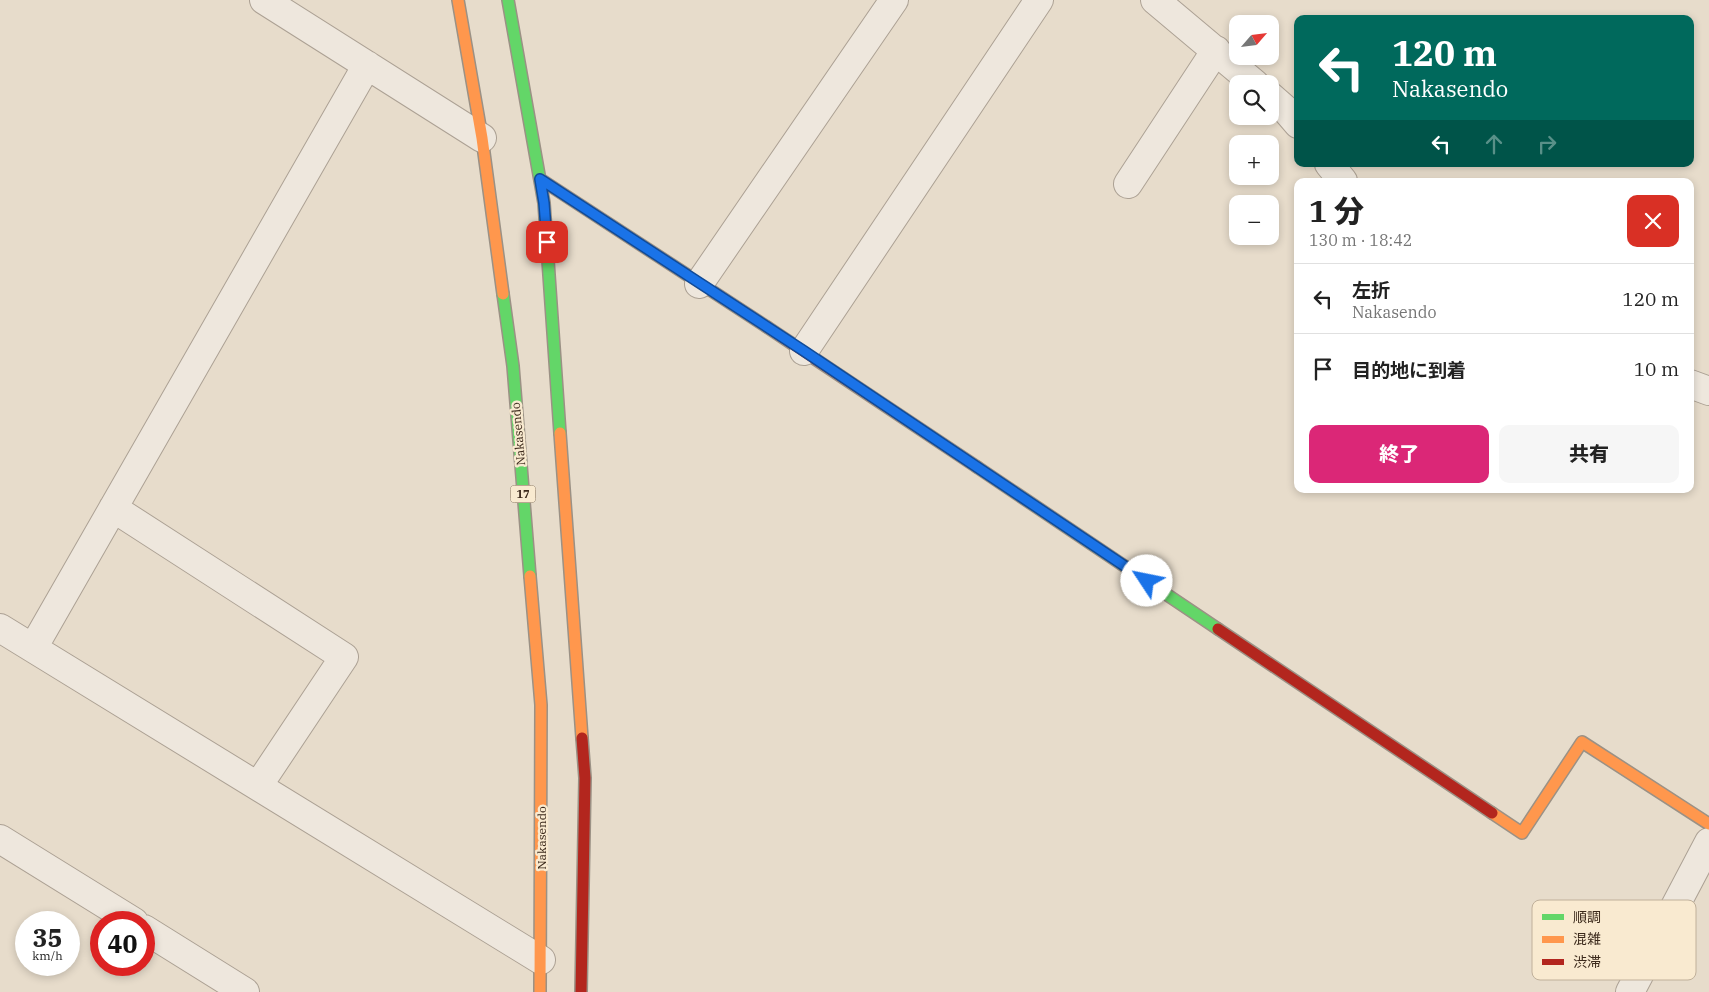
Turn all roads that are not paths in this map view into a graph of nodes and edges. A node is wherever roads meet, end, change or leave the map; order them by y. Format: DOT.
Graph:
graph roads {
  1 [pos="264,0"];
  2 [pos="458,0"];
  3 [pos="508,0"];
  4 [pos="894,0"];
  5 [pos="1039,0"];
  6 [pos="1155,0"];
  7 [pos="1216,50"];
  8 [pos="366,65"];
  9 [pos="1245,75"];
  10 [pos="482,138"];
  11 [pos="1331,167"];
  12 [pos="1341,178"];
  13 [pos="540,179"];
  14 [pos="1128,184"];
  15 [pos="699,284"];
  16 [pos="804,351"];
  17 [pos="1694,386"];
  18 [pos="1709,392"];
  19 [pos="113,508"];
  20 [pos="0,628"];
  21 [pos="33,648"];
  22 [pos="258,786"];
  23 [pos="1709,824"];
  24 [pos="0,839"];
  25 [pos="1709,842"];
  26 [pos="1678,900"];
  27 [pos="116,911"];
  28 [pos="155,936"];
  29 [pos="541,960"];
  30 [pos="1636,980"];
  31 [pos="245,992"];
  32 [pos="540,992"];
  33 [pos="581,992"];
  34 [pos="1630,992"];
  1 -- 8 [label="street"];
  2 -- 10 [label="main road, Nakasendo / 17"];
  3 -- 13 [label="main road"];
  4 -- 15 [label="street"];
  5 -- 16 [label="street"];
  6 -- 7 [label="street"];
  7 -- 9 [label="street"];
  7 -- 14 [label="street"];
  8 -- 10 [label="street"];
  8 -- 19 [label="street"];
  10 -- 29 [label="main road, Nakasendo / 17"];
  11 -- 12 [label="street"];
  13 -- 15 [label="main road"];
  13 -- 33 [label="main road"];
  15 -- 16 [label="main road"];
  16 -- 23 [label="main road"];
  17 -- 18 [label="street"];
  19 -- 21 [label="street"];
  19 -- 22 [label="street"];
  20 -- 21 [label="street"];
  21 -- 22 [label="street"];
  22 -- 29 [label="street"];
  24 -- 27 [label="street"];
  25 -- 26 [label="street"];
  28 -- 31 [label="street"];
  29 -- 32 [label="main road, Nakasendo / 17"];
  30 -- 34 [label="street"];
}
